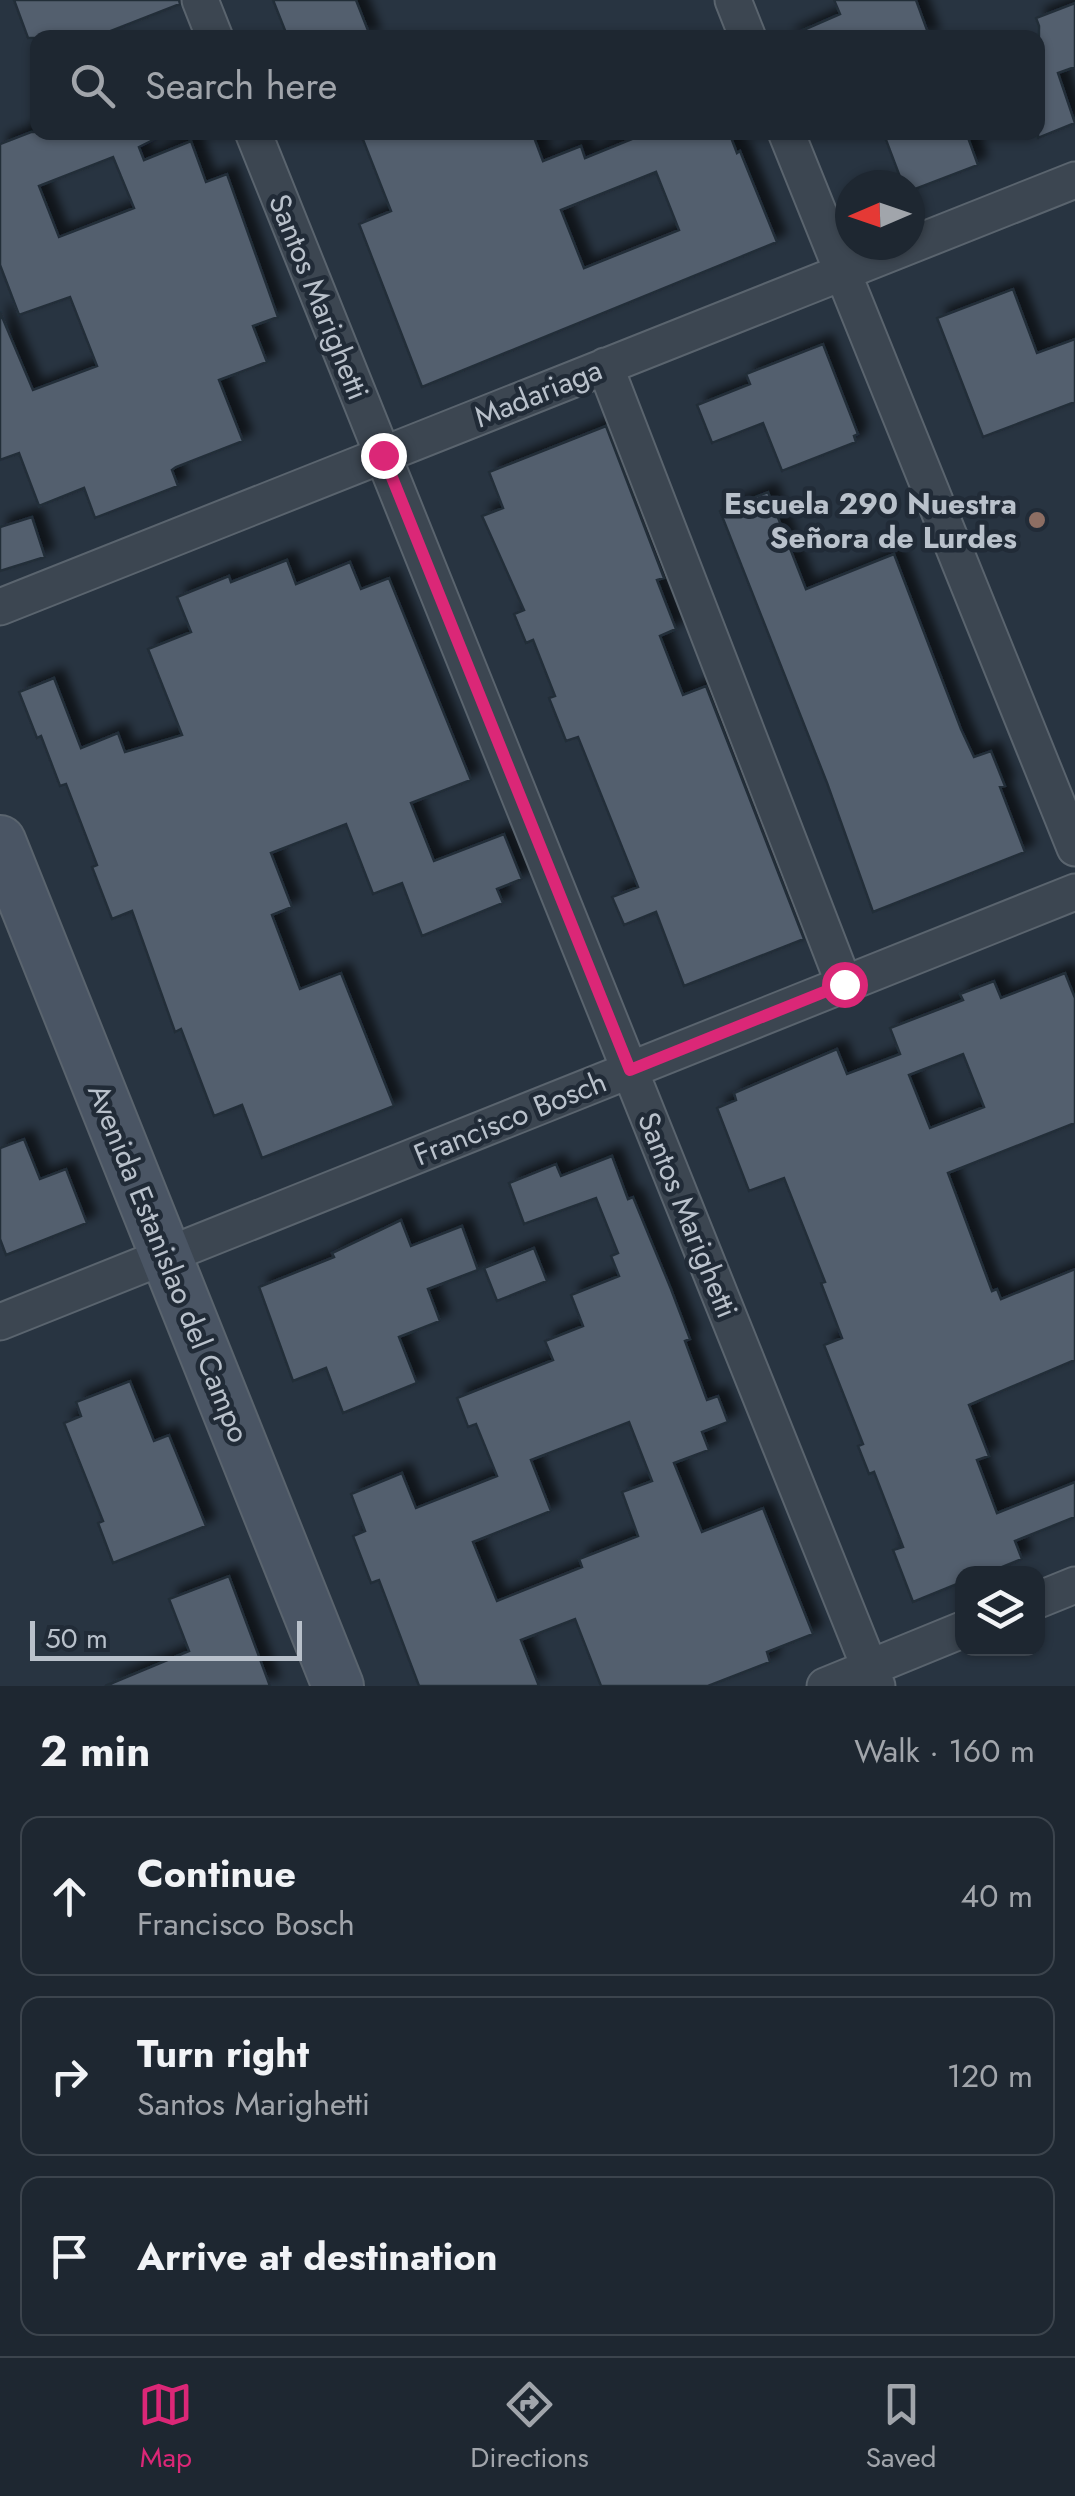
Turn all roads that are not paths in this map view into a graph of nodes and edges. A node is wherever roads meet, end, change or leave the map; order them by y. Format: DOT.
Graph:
graph roads {
  1 [pos="200,0"];
  2 [pos="733,0"];
  3 [pos="212,30"];
  4 [pos="745,30"];
  5 [pos="256,140"];
  6 [pos="789,140"];
  7 [pos="1075,180"];
  8 [pos="842,272"];
  9 [pos="606,366"];
  10 [pos="383,455"];
  11 [pos="0,607"];
  12 [pos="0,841"];
  13 [pos="1075,848"];
  14 [pos="1075,892"];
  15 [pos="844,984"];
  16 [pos="630,1070"];
  17 [pos="166,1256"];
  18 [pos="0,1322"];
  19 [pos="1075,1585"];
  20 [pos="1045,1597"];
  21 [pos="955,1634"];
  22 [pos="873,1677"];
  23 [pos="338,1686"];
  24 [pos="825,1686"];
  1 -- 3 [label="street"];
  2 -- 4 [label="street"];
  5 -- 10 [label="street, Santos Marighetti"];
  6 -- 8 [label="street"];
  7 -- 8 [label="street, Madariaga"];
  8 -- 9 [label="street, Madariaga"];
  8 -- 13 [label="street"];
  9 -- 10 [label="street, Madariaga"];
  9 -- 15 [label="street"];
  10 -- 11 [label="street, Madariaga"];
  10 -- 16 [label="street, Santos Marighetti"];
  12 -- 17 [label="main road, Avenida Estanislao del Campo"];
  14 -- 15 [label="street, Francisco Bosch"];
  15 -- 16 [label="street, Francisco Bosch"];
  16 -- 17 [label="street, Francisco Bosch"];
  16 -- 22 [label="street, Santos Marighetti"];
  17 -- 18 [label="street, Francisco Bosch"];
  17 -- 23 [label="main road, Avenida Estanislao del Campo"];
  19 -- 20 [label="street"];
  21 -- 22 [label="street"];
  22 -- 24 [label="street"];
}
